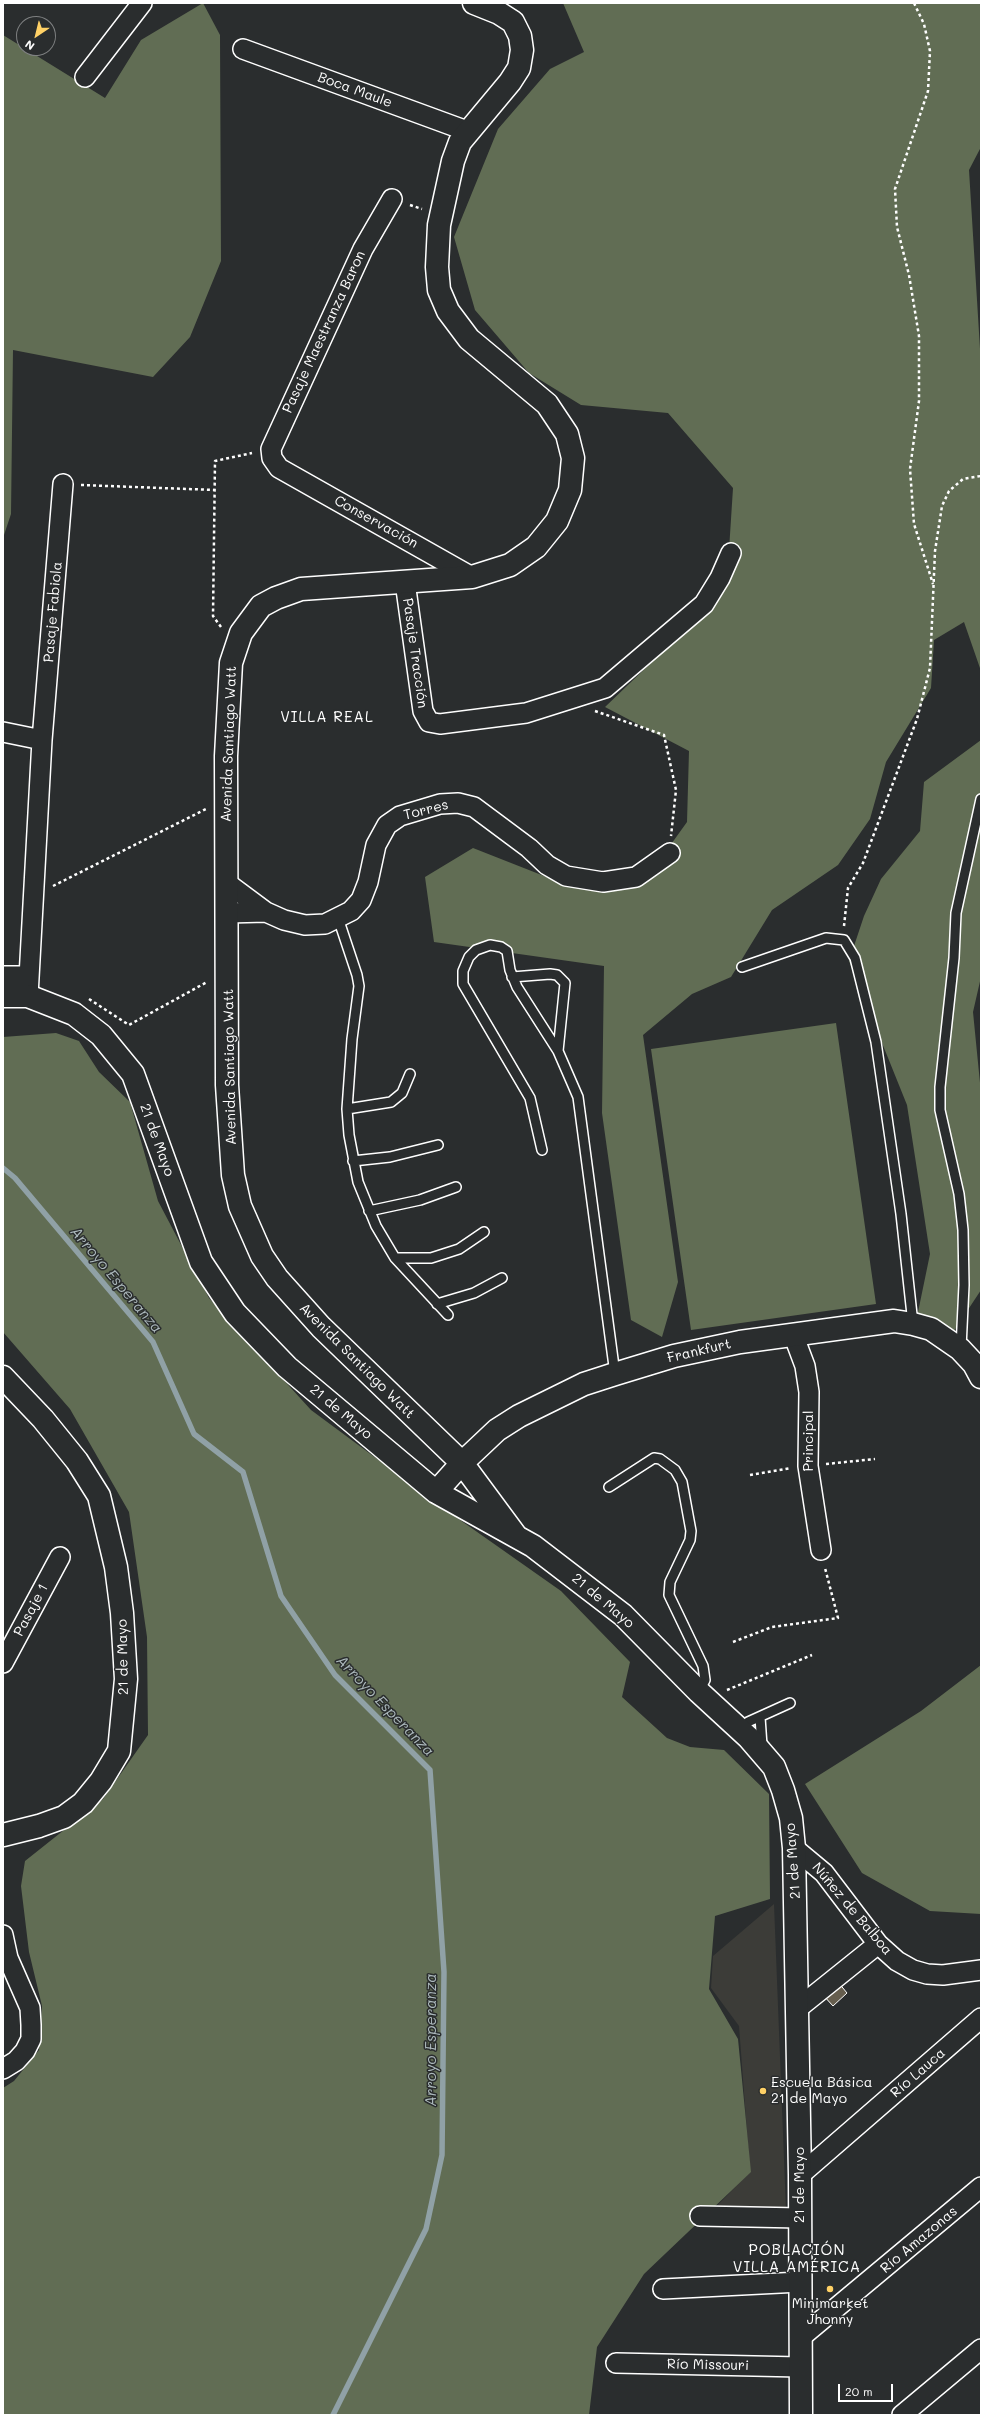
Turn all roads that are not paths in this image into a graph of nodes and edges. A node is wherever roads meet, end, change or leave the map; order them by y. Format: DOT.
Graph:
graph roads {
  1 [pos="142,3"];
  2 [pos="474,3"];
  3 [pos="243,49"];
  4 [pos="85,77"];
  5 [pos="467,131"];
  6 [pos="392,199"];
  7 [pos="279,468"];
  8 [pos="63,484"];
  9 [pos="731,553"];
  10 [pos="472,577"];
  11 [pos="405,582"];
  12 [pos="3,732"];
  13 [pos="42,740"];
  14 [pos="981,799"];
  15 [pos="670,854"];
  16 [pos="227,883"];
  17 [pos="266,912"];
  18 [pos="227,913"];
  19 [pos="338,918"];
  20 [pos="742,967"];
  21 [pos="3,976"];
  22 [pos="512,977"];
  23 [pos="28,986"];
  24 [pos="3,996"];
  25 [pos="558,1051"];
  26 [pos="410,1074"];
  27 [pos="347,1109"];
  28 [pos="438,1145"];
  29 [pos="542,1150"];
  30 [pos="353,1161"];
  31 [pos="456,1187"];
  32 [pos="369,1211"];
  33 [pos="484,1232"];
  34 [pos="395,1258"];
  35 [pos="502,1278"];
  36 [pos="437,1304"];
  37 [pos="448,1315"];
  38 [pos="913,1324"];
  39 [pos="793,1334"];
  40 [pos="960,1349"];
  41 [pos="615,1374"];
  42 [pos="981,1377"];
  43 [pos="3,1378"];
  44 [pos="462,1463"];
  45 [pos="609,1487"];
  46 [pos="436,1492"];
  47 [pos="516,1536"];
  48 [pos="821,1550"];
  49 [pos="60,1557"];
  50 [pos="3,1663"];
  51 [pos="702,1695"];
  52 [pos="790,1704"];
  53 [pos="760,1717"];
  54 [pos="748,1722"];
  55 [pos="762,1751"];
  56 [pos="3,1835"];
  57 [pos="794,1848"];
  58 [pos="3,1935"];
  59 [pos="878,1944"];
  60 [pos="981,1970"];
  61 [pos="796,2009"];
  62 [pos="981,2018"];
  63 [pos="3,2068"];
  64 [pos="800,2175"];
  65 [pos="981,2187"];
  66 [pos="700,2216"];
  67 [pos="800,2218"];
  68 [pos="800,2282"];
  69 [pos="663,2289"];
  70 [pos="800,2338"];
  71 [pos="981,2349"];
  72 [pos="616,2363"];
  73 [pos="800,2367"];
  74 [pos="801,2415"];
  75 [pos="902,2415"];
  1 -- 4 [label="street"];
  2 -- 5 [label="street, Avenida Santiago Watt"];
  3 -- 5 [label="street, Boca Maule"];
  5 -- 10 [label="street, Avenida Santiago Watt"];
  6 -- 7 [label="street, Pasaje Maestranza Baron"];
  7 -- 10 [label="street, Conservación"];
  8 -- 13 [label="street, Pasaje Fabiola"];
  9 -- 11 [label="street, Pasaje Tracción"];
  10 -- 11 [label="street, Avenida Santiago Watt"];
  11 -- 16 [label="street, Avenida Santiago Watt"];
  12 -- 13 [label="street"];
  13 -- 23 [label="street, Pasaje Fabiola"];
  14 -- 40 [label="lane"];
  15 -- 19 [label="street, Torres"];
  16 -- 17 [label="street, Torres"];
  16 -- 18 [label="street, Avenida Santiago Watt"];
  17 -- 18 [label="street, Torres"];
  17 -- 19 [label="street, Torres"];
  18 -- 44 [label="street, Avenida Santiago Watt"];
  19 -- 27 [label="lane"];
  20 -- 38 [label="lane"];
  21 -- 23 [label="street, 21 de Mayo"];
  22 -- 25 [label="lane"];
  22 -- 25 [label="lane"];
  22 -- 29 [label="lane"];
  23 -- 24 [label="street, 21 de Mayo"];
  23 -- 46 [label="street, 21 de Mayo"];
  25 -- 41 [label="lane"];
  26 -- 27 [label="lane"];
  27 -- 30 [label="lane"];
  28 -- 30 [label="lane"];
  30 -- 32 [label="lane"];
  31 -- 32 [label="lane"];
  32 -- 34 [label="lane"];
  33 -- 34 [label="lane"];
  34 -- 36 [label="lane"];
  35 -- 36 [label="lane"];
  36 -- 37 [label="lane"];
  38 -- 39 [label="street, Frankfurt"];
  38 -- 40 [label="street, Frankfurt"];
  39 -- 41 [label="street, Frankfurt"];
  39 -- 48 [label="street, Principal"];
  40 -- 42 [label="street, Frankfurt"];
  41 -- 44 [label="street, Frankfurt"];
  43 -- 56 [label="street, 21 de Mayo"];
  44 -- 46 [label="street, Frankfurt"];
  44 -- 47 [label="street, Avenida Santiago Watt"];
  45 -- 51 [label="lane"];
  46 -- 47 [label="street, 21 de Mayo"];
  47 -- 51 [label="street, 21 de Mayo"];
  49 -- 50 [label="street, Pasaje 1"];
  51 -- 55 [label="street, 21 de Mayo"];
  52 -- 53 [label="lane"];
  53 -- 54 [label="lane"];
  53 -- 55 [label="lane"];
  55 -- 57 [label="street, 21 de Mayo"];
  57 -- 59 [label="street, Núñez de Balboa"];
  57 -- 61 [label="street, 21 de Mayo"];
  58 -- 63 [label="street"];
  59 -- 60 [label="street, Núñez de Balboa"];
  59 -- 61 [label="street"];
  61 -- 64 [label="street, 21 de Mayo"];
  62 -- 64 [label="street, Río Lauca"];
  64 -- 67 [label="street, 21 de Mayo"];
  65 -- 70 [label="street, Río Amazonas"];
  66 -- 67 [label="street"];
  67 -- 68 [label="street, 21 de Mayo"];
  68 -- 69 [label="street"];
  68 -- 70 [label="street, 21 de Mayo"];
  70 -- 73 [label="street, 21 de Mayo"];
  71 -- 75 [label="street"];
  72 -- 73 [label="street, Río Missouri"];
  73 -- 74 [label="street, 21 de Mayo"];
}
